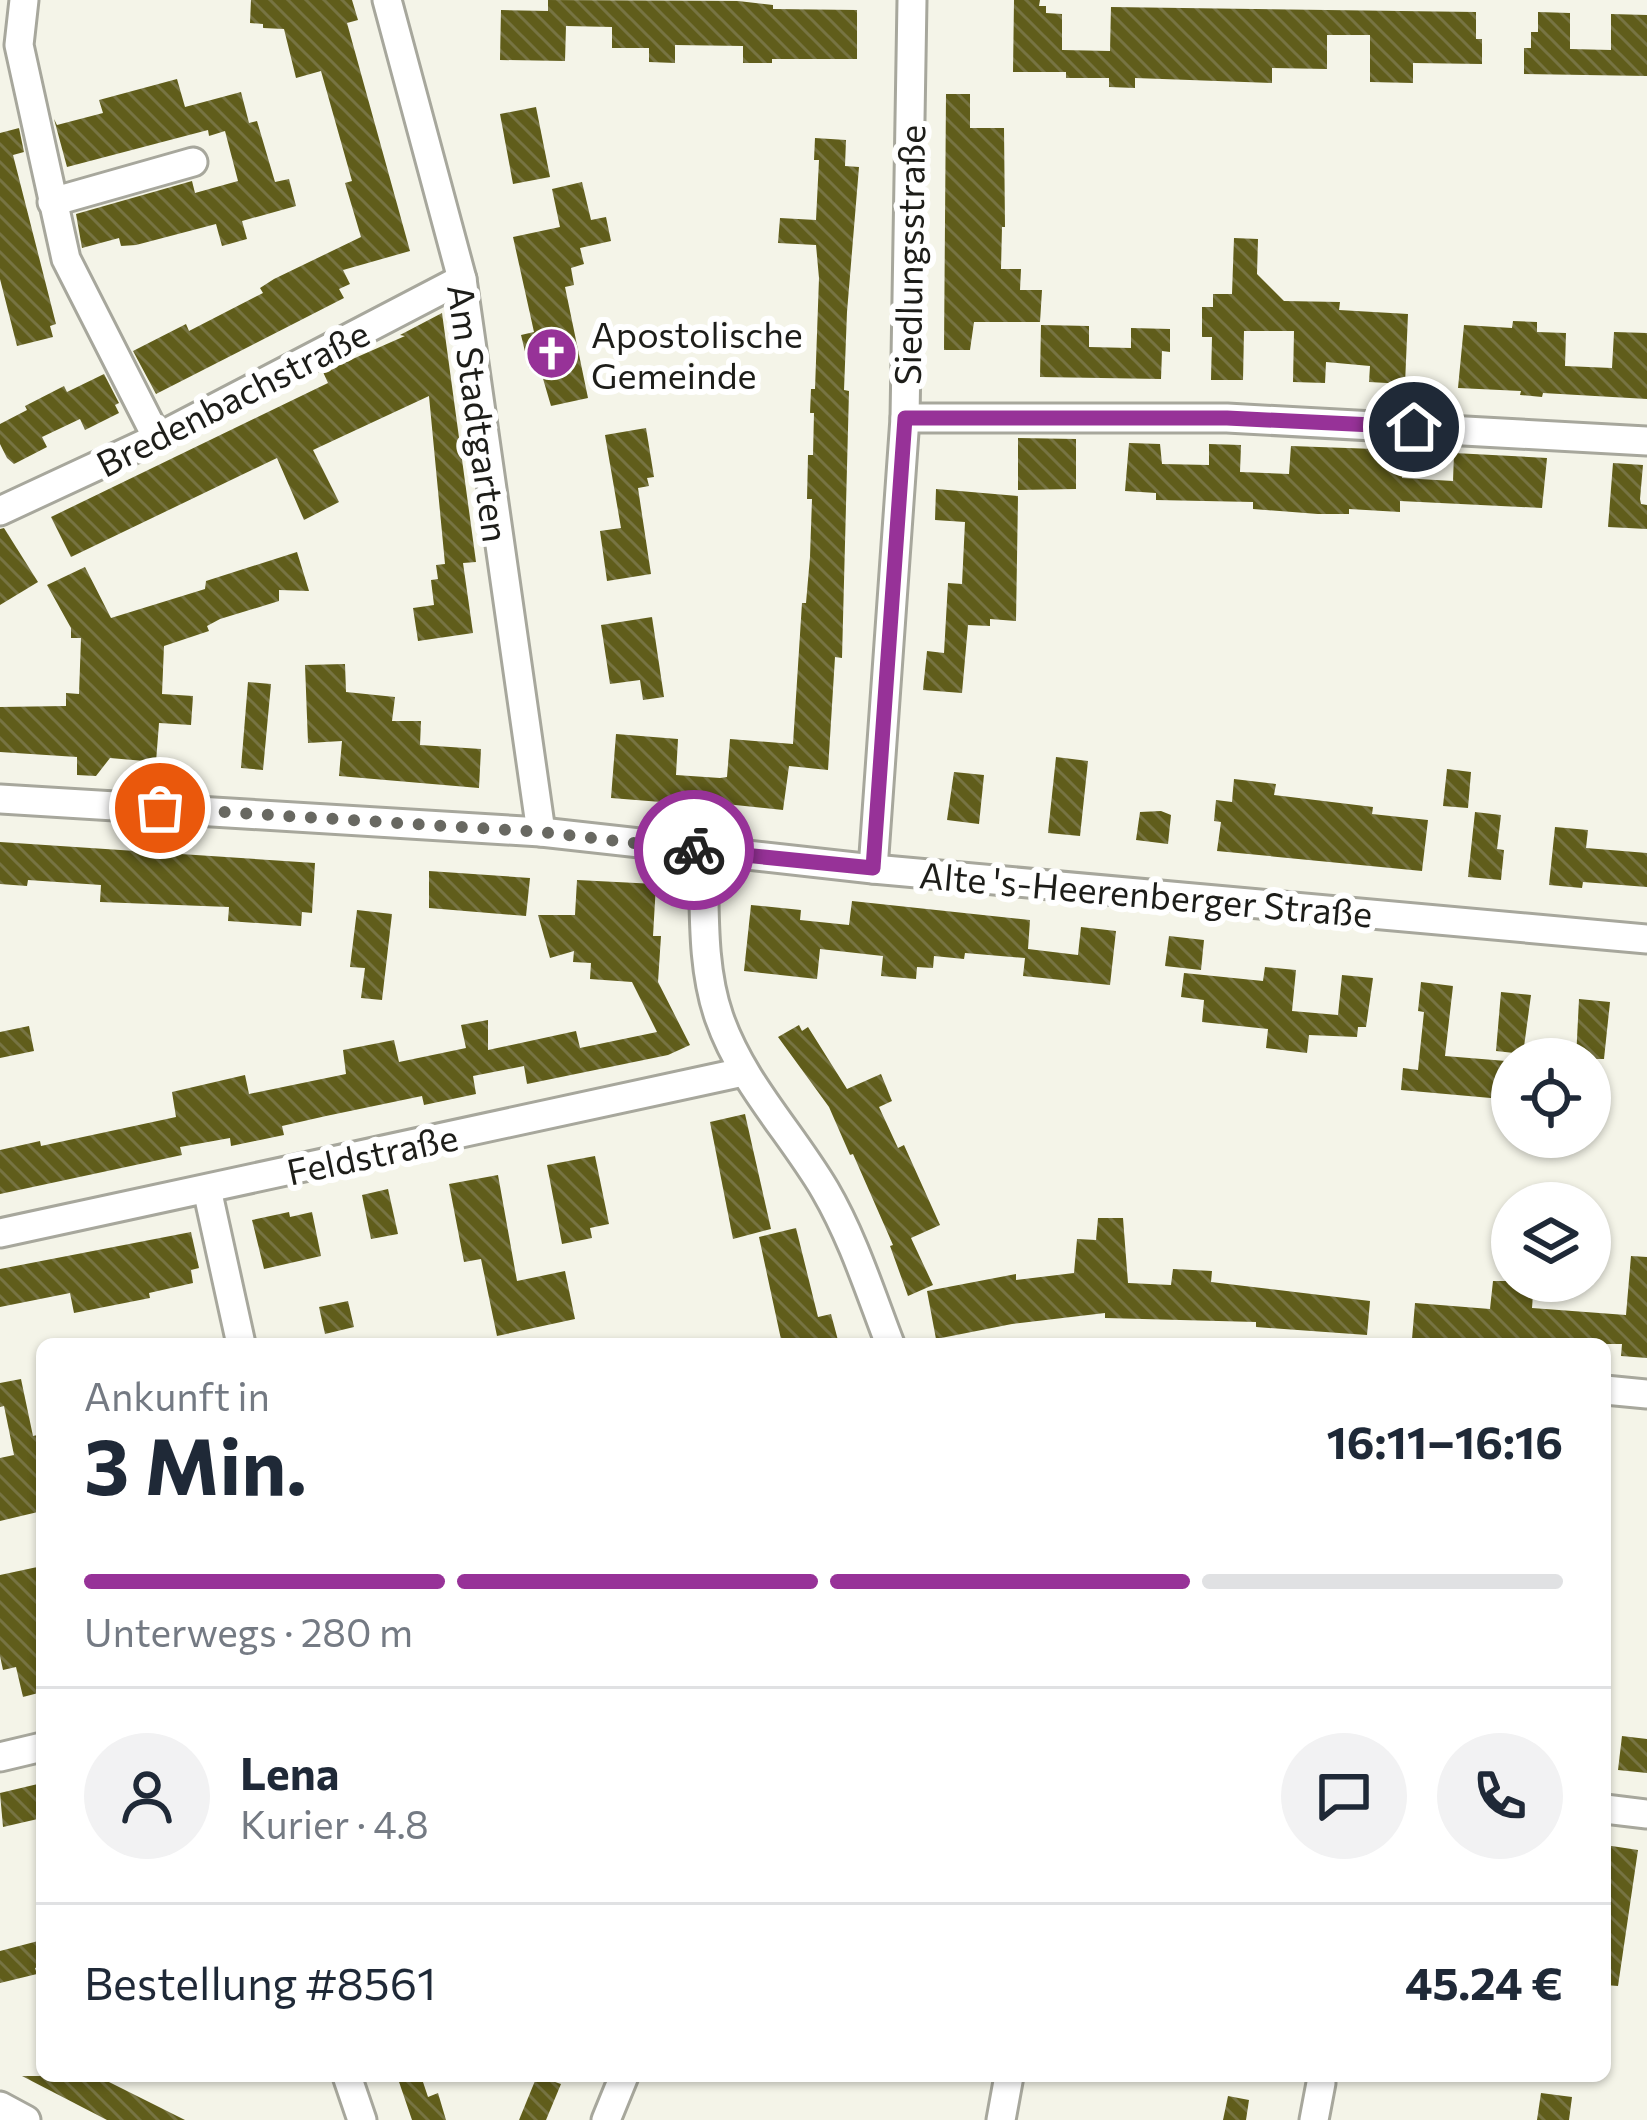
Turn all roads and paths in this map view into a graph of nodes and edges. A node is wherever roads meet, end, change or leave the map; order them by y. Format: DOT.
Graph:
graph roads {
  1 [pos="24,0"];
  2 [pos="387,0"];
  3 [pos="912,0"];
  4 [pos="193,162"];
  5 [pos="52,202"];
  6 [pos="462,279"];
  7 [pos="905,418"];
  8 [pos="157,438"];
  9 [pos="1647,441"];
  10 [pos="0,512"];
  11 [pos="0,799"];
  12 [pos="541,832"];
  13 [pos="703,851"];
  14 [pos="873,868"];
  15 [pos="1647,939"];
  16 [pos="743,1072"];
  17 [pos="207,1189"];
  18 [pos="0,1233"];
  19 [pos="240,1338"];
  20 [pos="888,1338"];
  21 [pos="1611,1391"];
  22 [pos="1647,1394"];
  23 [pos="36,1748"];
  24 [pos="0,1757"];
  25 [pos="1611,1810"];
  26 [pos="1647,1814"];
  27 [pos="349,2082"];
  28 [pos="622,2082"];
  29 [pos="1009,2082"];
  30 [pos="1321,2083"];
  31 [pos="0,2106"];
  32 [pos="26,2120"];
  33 [pos="362,2120"];
  34 [pos="606,2120"];
  35 [pos="1001,2120"];
  36 [pos="1314,2120"];
  1 -- 5 [label="street"];
  2 -- 6 [label="street, Am Stadtgarten"];
  3 -- 7 [label="street, Siedlungsstraße"];
  4 -- 5 [label="street"];
  5 -- 8 [label="street"];
  6 -- 8 [label="street, Bredenbachstraße"];
  6 -- 12 [label="street, Am Stadtgarten"];
  7 -- 9 [label="street"];
  7 -- 14 [label="street, Siedlungsstraße"];
  8 -- 10 [label="street, Bredenbachstraße"];
  11 -- 12 [label="street, Alte 's-Heerenberger Straße"];
  12 -- 13 [label="street, Alte 's-Heerenberger Straße"];
  13 -- 14 [label="street, Alte 's-Heerenberger Straße"];
  13 -- 16 [label="street"];
  14 -- 15 [label="street, Alte 's-Heerenberger Straße"];
  16 -- 17 [label="street, Feldstraße"];
  16 -- 20 [label="street"];
  17 -- 18 [label="street, Feldstraße"];
  17 -- 19 [label="street"];
  21 -- 22 [label="street"];
  23 -- 24 [label="street"];
  25 -- 26 [label="street"];
  27 -- 33 [label="street"];
  28 -- 34 [label="street"];
  29 -- 35 [label="street"];
  30 -- 36 [label="street"];
  31 -- 32 [label="street"];
}
